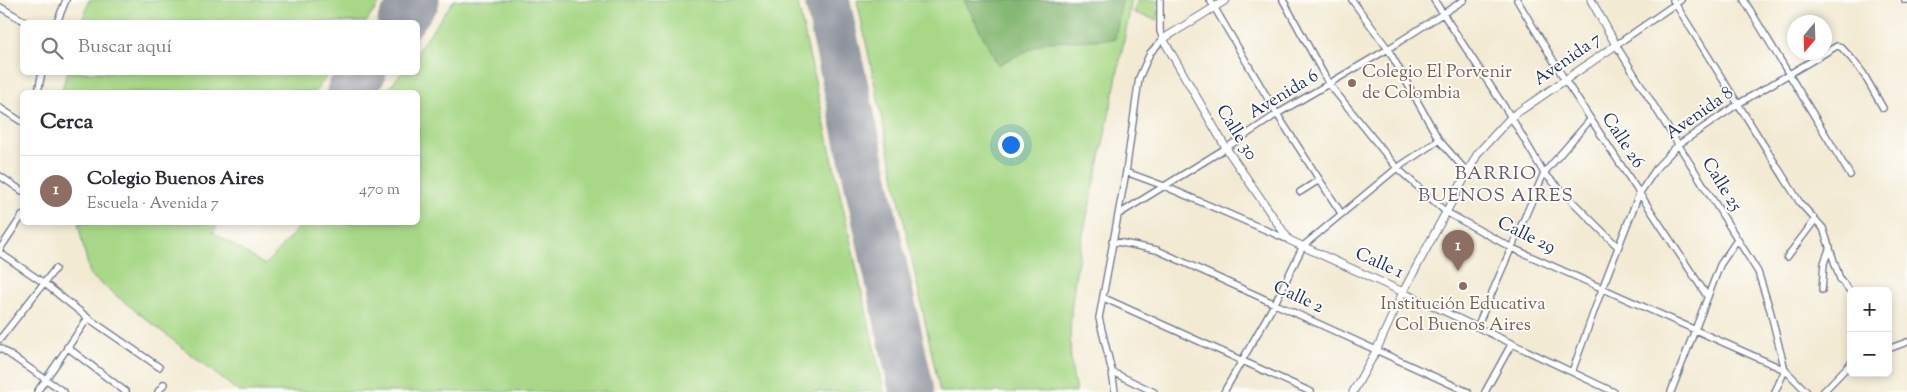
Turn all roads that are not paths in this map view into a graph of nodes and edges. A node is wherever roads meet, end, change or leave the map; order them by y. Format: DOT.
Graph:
graph roads {
  1 [pos="66,0"];
  2 [pos="1160,0"];
  3 [pos="1226,0"];
  4 [pos="1283,0"];
  5 [pos="1352,0"];
  6 [pos="1434,0"];
  7 [pos="1464,0"];
  8 [pos="1517,0"];
  9 [pos="1591,0"];
  10 [pos="1744,0"];
  11 [pos="1677,1"];
  12 [pos="1212,3"];
  13 [pos="0,7"];
  14 [pos="1442,13"];
  15 [pos="23,20"];
  16 [pos="58,20"];
  17 [pos="1163,39"];
  18 [pos="1616,45"];
  19 [pos="1388,49"];
  20 [pos="1789,73"];
  21 [pos="41,75"];
  22 [pos="1565,80"];
  23 [pos="1330,84"];
  24 [pos="38,90"];
  25 [pos="1738,104"];
  26 [pos="0,108"];
  27 [pos="1883,108"];
  28 [pos="1277,114"];
  29 [pos="1511,118"];
  30 [pos="1590,120"];
  31 [pos="20,121"];
  32 [pos="1438,140"];
  33 [pos="1678,145"];
  34 [pos="1226,148"];
  35 [pos="1397,168"];
  36 [pos="1126,172"];
  37 [pos="1467,172"];
  38 [pos="1544,173"];
  39 [pos="1850,175"];
  40 [pos="0,176"];
  41 [pos="1319,180"];
  42 [pos="1164,186"];
  43 [pos="20,190"];
  44 [pos="1300,192"];
  45 [pos="1639,194"];
  46 [pos="1446,212"];
  47 [pos="1341,213"];
  48 [pos="1119,214"];
  49 [pos="20,219"];
  50 [pos="1276,220"];
  51 [pos="1815,220"];
  52 [pos="1267,230"];
  53 [pos="1289,240"];
  54 [pos="1737,240"];
  55 [pos="1112,241"];
  56 [pos="1303,246"];
  57 [pos="1830,246"];
  58 [pos="1618,247"];
  59 [pos="1512,248"];
  60 [pos="0,251"];
  61 [pos="1786,257"];
  62 [pos="55,268"];
  63 [pos="44,283"];
  64 [pos="1847,287"];
  65 [pos="1602,288"];
  66 [pos="1822,290"];
  67 [pos="1403,292"];
  68 [pos="1707,296"];
  69 [pos="1104,298"];
  70 [pos="1275,303"];
  71 [pos="88,318"];
  72 [pos="1477,327"];
  73 [pos="1696,328"];
  74 [pos="0,339"];
  75 [pos="1907,342"];
  76 [pos="1512,343"];
  77 [pos="67,347"];
  78 [pos="0,348"];
  79 [pos="1892,348"];
  80 [pos="1376,351"];
  81 [pos="1242,360"];
  82 [pos="159,367"];
  83 [pos="1847,367"];
  84 [pos="1785,370"];
  85 [pos="1112,372"];
  86 [pos="1572,372"];
  87 [pos="46,379"];
  88 [pos="164,384"];
  89 [pos="37,392"];
  90 [pos="64,392"];
  91 [pos="126,392"];
  92 [pos="158,392"];
  93 [pos="1115,392"];
  94 [pos="1154,392"];
  95 [pos="1224,392"];
  96 [pos="1312,392"];
  97 [pos="1353,392"];
  98 [pos="1468,392"];
  99 [pos="1485,392"];
  100 [pos="1614,392"];
  101 [pos="1671,392"];
  102 [pos="1775,392"];
  103 [pos="1806,392"];
  104 [pos="1823,392"];
  1 -- 16 [label="street"];
  2 -- 17 [label="street"];
  3 -- 12 [label="street"];
  4 -- 23 [label="street, Calle 29"];
  5 -- 19 [label="street"];
  6 -- 14 [label="street"];
  7 -- 14 [label="street, Avenida 6"];
  8 -- 22 [label="street, Calle 26"];
  9 -- 18 [label="street, Calle 25"];
  10 -- 20 [label="street"];
  11 -- 18 [label="street, Avenida 7"];
  11 -- 25 [label="street"];
  12 -- 17 [label="street"];
  12 -- 28 [label="street"];
  13 -- 15 [label="street"];
  14 -- 19 [label="street, Avenida 6"];
  14 -- 29 [label="street"];
  17 -- 34 [label="street, Calle 30"];
  17 -- 36 [label="street"];
  18 -- 22 [label="street, Avenida 7"];
  18 -- 33 [label="street, Calle 25"];
  19 -- 23 [label="street, Avenida 6"];
  19 -- 32 [label="street"];
  20 -- 25 [label="street, Avenida 8"];
  20 -- 27 [label="street, Avenida 8"];
  20 -- 39 [label="street"];
  21 -- 24 [label="street"];
  22 -- 29 [label="street, Avenida 7"];
  22 -- 30 [label="street, Calle 26"];
  23 -- 28 [label="street, Avenida 6"];
  23 -- 35 [label="street, Calle 29"];
  25 -- 33 [label="street, Avenida 8"];
  25 -- 51 [label="street"];
  26 -- 31 [label="street"];
  28 -- 34 [label="street, Avenida 6"];
  28 -- 41 [label="street"];
  29 -- 37 [label="street, Avenida 7"];
  29 -- 38 [label="street"];
  30 -- 38 [label="street"];
  30 -- 45 [label="street, Calle 26"];
  32 -- 35 [label="street"];
  32 -- 37 [label="street"];
  33 -- 45 [label="street, Avenida 8"];
  33 -- 54 [label="street, Calle 25"];
  34 -- 42 [label="street, Avenida 6"];
  34 -- 50 [label="street, Calle 30"];
  35 -- 46 [label="street, Calle 29"];
  35 -- 47 [label="street"];
  36 -- 42 [label="street, Calle 1"];
  36 -- 48 [label="street"];
  37 -- 46 [label="street, Avenida 7"];
  38 -- 58 [label="street"];
  38 -- 59 [label="street"];
  40 -- 43 [label="street"];
  41 -- 44 [label="street"];
  41 -- 47 [label="street"];
  42 -- 48 [label="street, Avenida 6"];
  42 -- 52 [label="street, Calle 1"];
  45 -- 58 [label="street, Avenida 8"];
  45 -- 68 [label="street, Calle 26"];
  46 -- 59 [label="street, Calle 29"];
  46 -- 67 [label="street, Avenida 7"];
  47 -- 56 [label="street"];
  48 -- 55 [label="street"];
  49 -- 60 [label="street"];
  50 -- 52 [label="street"];
  50 -- 53 [label="street, Calle 30"];
  51 -- 57 [label="street"];
  51 -- 61 [label="street"];
  52 -- 53 [label="street, Calle 1"];
  53 -- 56 [label="street, Calle 1"];
  54 -- 68 [label="street"];
  54 -- 84 [label="street, Calle 25"];
  55 -- 69 [label="street"];
  55 -- 70 [label="street, Calle 2"];
  56 -- 67 [label="street, Calle 1"];
  56 -- 70 [label="street"];
  57 -- 64 [label="street"];
  57 -- 66 [label="street"];
  58 -- 65 [label="street, Avenida 8"];
  59 -- 65 [label="street, Calle 29"];
  59 -- 72 [label="street"];
  60 -- 63 [label="street"];
  62 -- 63 [label="street"];
  63 -- 71 [label="street"];
  63 -- 74 [label="street"];
  65 -- 73 [label="street, Calle 29"];
  65 -- 86 [label="street, Avenida 8"];
  67 -- 72 [label="street, Calle 1"];
  67 -- 80 [label="street, Avenida 7"];
  68 -- 73 [label="street"];
  69 -- 81 [label="street"];
  69 -- 85 [label="street"];
  70 -- 80 [label="street, Calle 2"];
  70 -- 81 [label="street"];
  71 -- 77 [label="street"];
  71 -- 82 [label="street"];
  72 -- 76 [label="street, Calle 1"];
  73 -- 84 [label="street, Calle 29"];
  73 -- 101 [label="street"];
  75 -- 79 [label="street"];
  76 -- 86 [label="street, Calle 1"];
  76 -- 99 [label="street"];
  77 -- 87 [label="street"];
  77 -- 91 [label="street"];
  78 -- 87 [label="street"];
  80 -- 97 [label="street, Avenida 7"];
  80 -- 98 [label="street, Calle 2"];
  81 -- 95 [label="street"];
  81 -- 96 [label="street"];
  83 -- 104 [label="street"];
  84 -- 102 [label="street"];
  84 -- 103 [label="street"];
  85 -- 93 [label="street"];
  85 -- 94 [label="street"];
  86 -- 100 [label="street, Calle 1"];
  87 -- 89 [label="street"];
  87 -- 90 [label="street"];
  88 -- 92 [label="street"];
}
